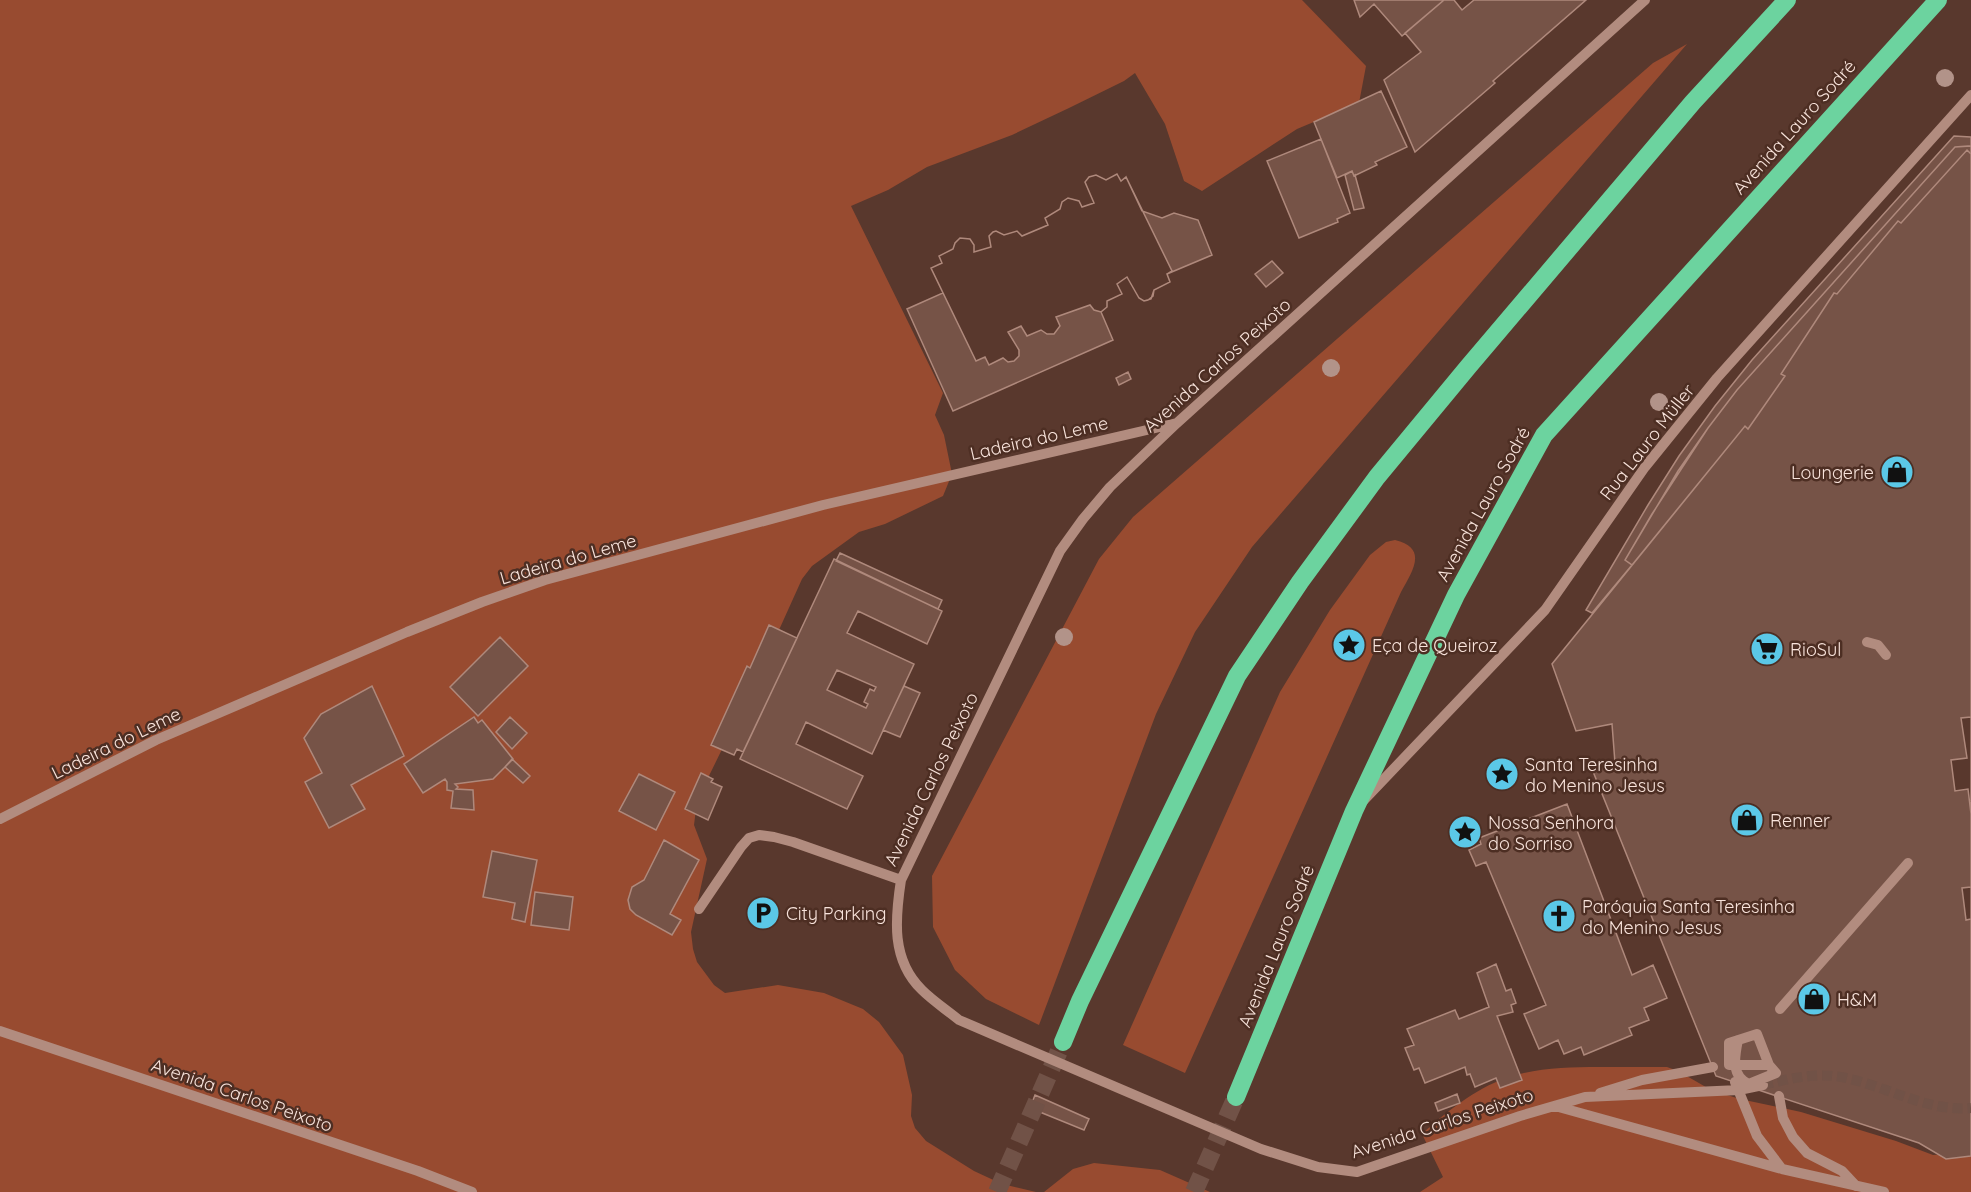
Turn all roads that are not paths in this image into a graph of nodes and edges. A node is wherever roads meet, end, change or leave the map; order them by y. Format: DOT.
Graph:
graph roads {
  1 [pos="1645,0"];
  2 [pos="1787,0"];
  3 [pos="1938,0"];
  4 [pos="1971,95"];
  5 [pos="1177,423"];
  6 [pos="1867,642"];
  7 [pos="1886,655"];
  8 [pos="1354,811"];
  9 [pos="0,819"];
  10 [pos="1908,863"];
  11 [pos="901,880"];
  12 [pos="699,909"];
  13 [pos="1780,1009"];
  14 [pos="0,1031"];
  15 [pos="1063,1042"];
  16 [pos="1735,1065"];
  17 [pos="1713,1067"];
  18 [pos="1773,1069"];
  19 [pos="1786,1080"];
  20 [pos="1748,1086"];
  21 [pos="1779,1096"];
  22 [pos="1236,1097"];
  23 [pos="1585,1097"];
  24 [pos="1552,1105"];
  25 [pos="1782,1169"];
  26 [pos="1857,1186"];
  27 [pos="472,1192"];
  28 [pos="1884,1192"];
  1 -- 5 [label="street, Avenida Carlos Peixoto"];
  2 -- 15 [label="highway"];
  3 -- 8 [label="highway, Avenida Lauro Sodré"];
  4 -- 8 [label="street, Rua Lauro Müller"];
  5 -- 9 [label="street, Ladeira do Leme"];
  5 -- 11 [label="street, Avenida Carlos Peixoto"];
  6 -- 7 [label="street"];
  8 -- 22 [label="highway, Avenida Lauro Sodré"];
  10 -- 13 [label="street"];
  11 -- 12 [label="street"];
  11 -- 24 [label="street, Avenida Carlos Peixoto"];
  14 -- 27 [label="street, Avenida Carlos Peixoto"];
  16 -- 18 [label="street"];
  16 -- 18 [label="street"];
  16 -- 20 [label="street"];
  17 -- 23 [label="street"];
  18 -- 19 [label="street"];
  18 -- 20 [label="street"];
  20 -- 23 [label="street"];
  20 -- 25 [label="street"];
  21 -- 26 [label="street"];
  23 -- 24 [label="street"];
  24 -- 25 [label="street, Avenida Carlos Peixoto"];
  25 -- 26 [label="street, Avenida Carlos Peixoto"];
  26 -- 28 [label="street, Avenida Carlos Peixoto"];
}
